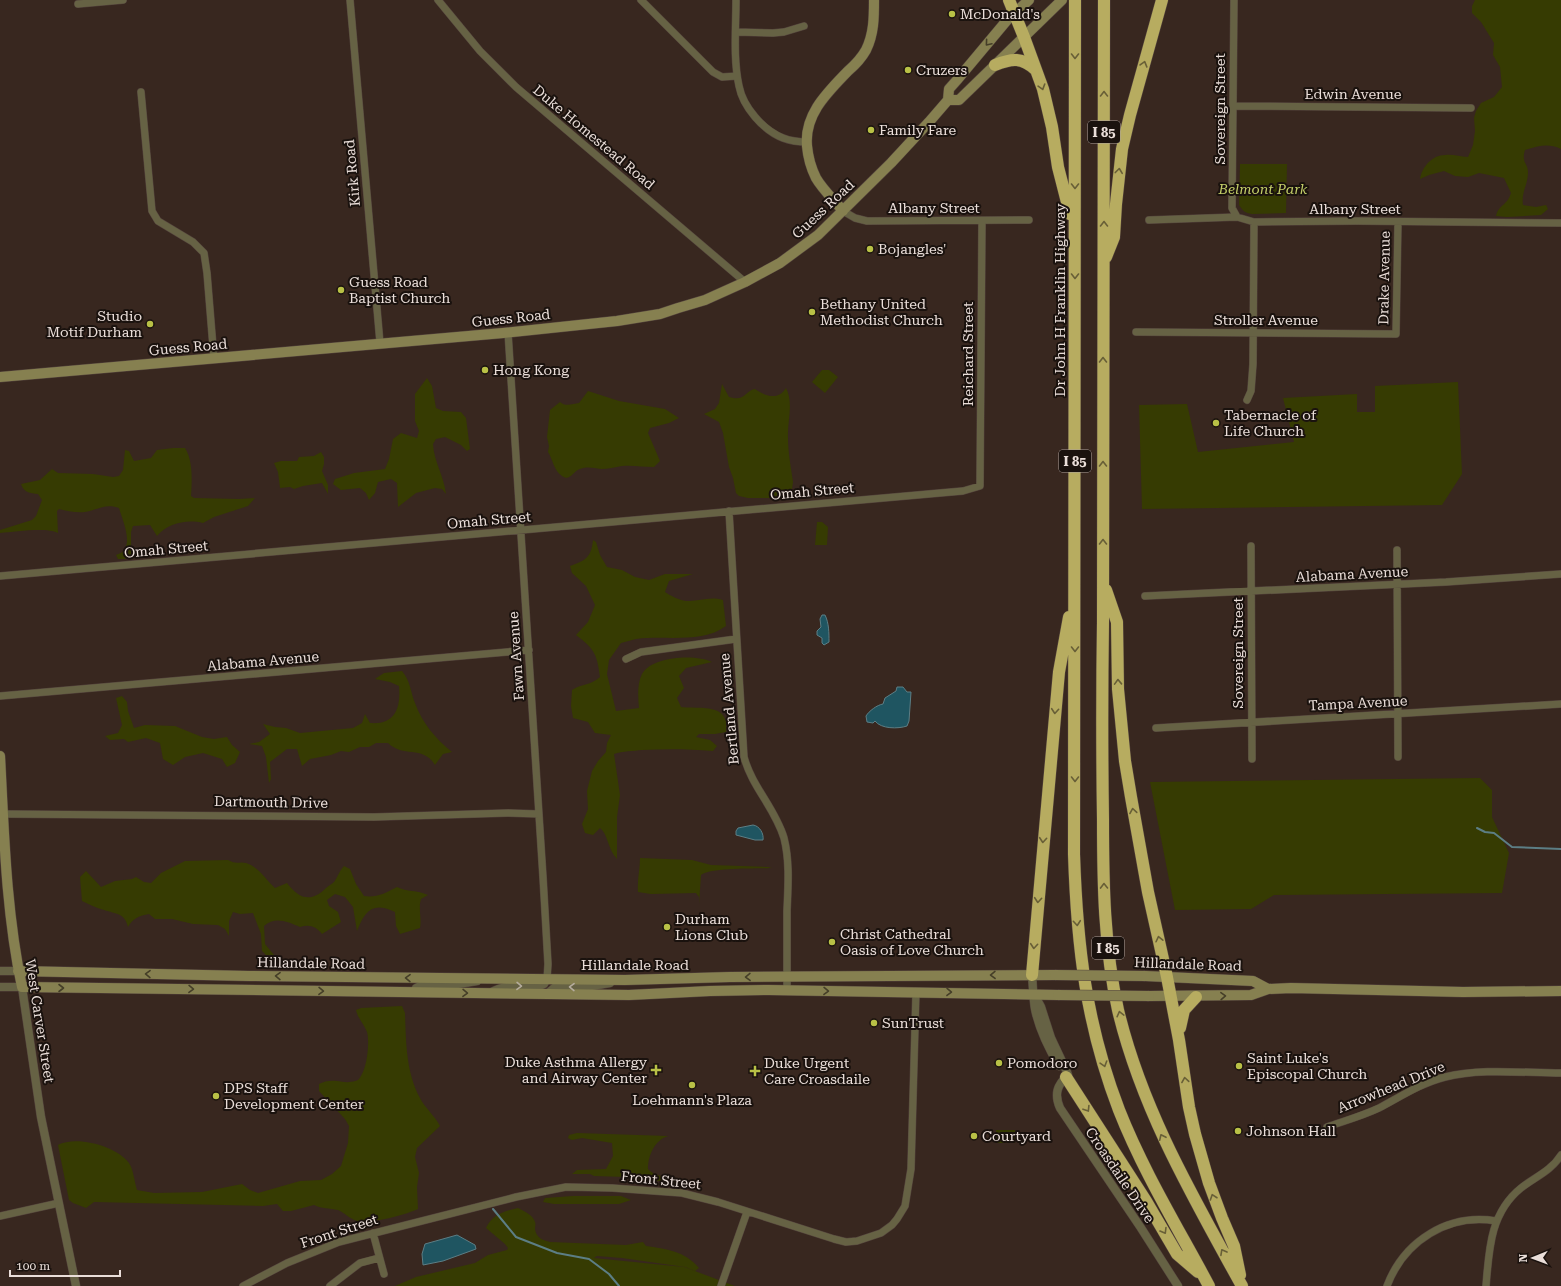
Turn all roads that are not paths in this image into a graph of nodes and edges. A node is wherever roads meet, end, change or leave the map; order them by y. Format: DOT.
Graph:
graph roads {
  1 [pos="123,0"];
  2 [pos="350,0"];
  3 [pos="438,0"];
  4 [pos="641,0"];
  5 [pos="736,0"];
  6 [pos="874,0"];
  7 [pos="1009,0"];
  8 [pos="1029,0"];
  9 [pos="1062,0"];
  10 [pos="1075,0"];
  11 [pos="1104,0"];
  12 [pos="1162,0"];
  13 [pos="1234,0"];
  14 [pos="78,4"];
  15 [pos="1014,13"];
  16 [pos="804,26"];
  17 [pos="736,32"];
  18 [pos="1024,37"];
  19 [pos="995,65"];
  20 [pos="1037,71"];
  21 [pos="737,76"];
  22 [pos="141,92"];
  23 [pos="948,100"];
  24 [pos="1234,106"];
  25 [pos="1471,108"];
  26 [pos="807,142"];
  27 [pos="843,210"];
  28 [pos="1237,218"];
  29 [pos="1029,220"];
  30 [pos="1149,220"];
  31 [pos="982,221"];
  32 [pos="1254,222"];
  33 [pos="1398,222"];
  34 [pos="1561,223"];
  35 [pos="1075,237"];
  36 [pos="1104,263"];
  37 [pos="745,282"];
  38 [pos="508,332"];
  39 [pos="1136,332"];
  40 [pos="1252,332"];
  41 [pos="1396,334"];
  42 [pos="380,343"];
  43 [pos="214,359"];
  44 [pos="0,377"];
  45 [pos="1247,400"];
  46 [pos="980,486"];
  47 [pos="729,511"];
  48 [pos="521,530"];
  49 [pos="1251,546"];
  50 [pos="1397,550"];
  51 [pos="1561,574"];
  52 [pos="0,576"];
  53 [pos="1103,581"];
  54 [pos="1074,582"];
  55 [pos="1398,584"];
  56 [pos="1251,592"];
  57 [pos="1145,596"];
  58 [pos="736,639"];
  59 [pos="529,650"];
  60 [pos="626,659"];
  61 [pos="0,696"];
  62 [pos="1561,704"];
  63 [pos="1397,714"];
  64 [pos="1251,722"];
  65 [pos="1156,728"];
  66 [pos="0,756"];
  67 [pos="1398,757"];
  68 [pos="1252,759"];
  69 [pos="3,814"];
  70 [pos="539,814"];
  71 [pos="2,829"];
  72 [pos="0,971"];
  73 [pos="18,971"];
  74 [pos="1032,975"];
  75 [pos="787,977"];
  76 [pos="1167,977"];
  77 [pos="488,979"];
  78 [pos="547,979"];
  79 [pos="625,980"];
  80 [pos="0,986"];
  81 [pos="22,987"];
  82 [pos="1268,989"];
  83 [pos="787,990"];
  84 [pos="415,992"];
  85 [pos="916,992"];
  86 [pos="1561,992"];
  87 [pos="490,994"];
  88 [pos="547,994"];
  89 [pos="1034,994"];
  90 [pos="1170,996"];
  91 [pos="1196,997"];
  92 [pos="1179,1040"];
  93 [pos="1561,1073"];
  94 [pos="1066,1077"];
  95 [pos="1327,1127"];
  96 [pos="1561,1155"];
  97 [pos="59,1203"];
  98 [pos="747,1212"];
  99 [pos="0,1216"];
  100 [pos="1496,1221"];
  101 [pos="373,1233"];
  102 [pos="379,1258"];
  103 [pos="384,1274"];
  104 [pos="1206,1281"];
  105 [pos="76,1286"];
  106 [pos="243,1286"];
  107 [pos="330,1286"];
  108 [pos="721,1286"];
  109 [pos="1178,1286"];
  110 [pos="1242,1286"];
  111 [pos="1387,1286"];
  112 [pos="1486,1286"];
  1 -- 14 [label="street"];
  2 -- 42 [label="street, Kirk Road"];
  3 -- 37 [label="street, Duke Homestead Road"];
  4 -- 21 [label="street"];
  5 -- 17 [label="street"];
  6 -- 26 [label="main road"];
  7 -- 15 [label="highway"];
  8 -- 15 [label="main road, Guess Road"];
  9 -- 18 [label="main road, Guess Road"];
  10 -- 35 [label="highway, Dr John H Franklin Highway / I 85, one-way"];
  36 -- 11 [label="highway, I 85, one-way"];
  36 -- 12 [label="highway, one-way"];
  13 -- 24 [label="street, Sovereign Street"];
  15 -- 18 [label="highway"];
  15 -- 23 [label="main road, Guess Road, one-way"];
  16 -- 17 [label="street"];
  17 -- 21 [label="street"];
  18 -- 19 [label="main road, Guess Road"];
  18 -- 20 [label="highway"];
  19 -- 20 [label="highway"];
  19 -- 23 [label="main road, Guess Road"];
  20 -- 35 [label="highway, one-way"];
  21 -- 26 [label="street"];
  22 -- 43 [label="street"];
  23 -- 27 [label="main road, Guess Road"];
  24 -- 25 [label="street, Edwin Avenue"];
  24 -- 28 [label="street, Sovereign Street"];
  26 -- 27 [label="main road"];
  27 -- 31 [label="street, Albany Street"];
  27 -- 37 [label="main road, Guess Road"];
  28 -- 30 [label="street, Albany Street"];
  28 -- 32 [label="street, Albany Street"];
  29 -- 31 [label="street, Albany Street"];
  31 -- 46 [label="street, Reichard Street"];
  32 -- 33 [label="street, Albany Street"];
  32 -- 40 [label="street"];
  33 -- 34 [label="street, Albany Street"];
  33 -- 41 [label="street, Drake Avenue"];
  35 -- 54 [label="highway, Dr John H Franklin Highway / I 85, one-way"];
  53 -- 36 [label="highway, I 85, one-way"];
  37 -- 38 [label="main road, Guess Road"];
  38 -- 42 [label="main road, Guess Road"];
  38 -- 48 [label="street, Fawn Avenue"];
  39 -- 40 [label="street, Stroller Avenue"];
  40 -- 41 [label="street, Stroller Avenue"];
  40 -- 45 [label="street"];
  42 -- 43 [label="main road, Guess Road"];
  43 -- 44 [label="main road, Guess Road"];
  46 -- 47 [label="street, Omah Street"];
  47 -- 48 [label="street, Omah Street"];
  47 -- 58 [label="street, Bertland Avenue"];
  48 -- 52 [label="street, Omah Street"];
  48 -- 59 [label="street, Fawn Avenue"];
  49 -- 56 [label="street, Sovereign Street"];
  50 -- 55 [label="street"];
  51 -- 55 [label="street, Alabama Avenue"];
  76 -- 53 [label="highway, one-way"];
  110 -- 53 [label="highway, I 85, one-way"];
  54 -- 74 [label="highway, one-way"];
  54 -- 104 [label="highway, I 85, one-way"];
  55 -- 56 [label="street, Alabama Avenue"];
  55 -- 63 [label="street"];
  56 -- 57 [label="street, Alabama Avenue"];
  56 -- 64 [label="street, Sovereign Street"];
  58 -- 60 [label="street"];
  58 -- 75 [label="street, Bertland Avenue"];
  59 -- 61 [label="street, Alabama Avenue"];
  59 -- 70 [label="street, Fawn Avenue"];
  62 -- 63 [label="street, Tampa Avenue"];
  63 -- 64 [label="street, Tampa Avenue"];
  63 -- 67 [label="street"];
  64 -- 65 [label="street, Tampa Avenue"];
  64 -- 68 [label="street, Sovereign Street"];
  66 -- 69 [label="main road, West Carver Street"];
  69 -- 70 [label="street, Dartmouth Drive"];
  69 -- 71 [label="main road, West Carver Street"];
  70 -- 78 [label="street, Fawn Avenue"];
  71 -- 73 [label="main road, West Carver Street"];
  72 -- 73 [label="street, Hillandale Road"];
  77 -- 73 [label="main road, Hillandale Road, one-way"];
  73 -- 81 [label="main road, West Carver Street"];
  74 -- 75 [label="main road, Hillandale Road, one-way"];
  74 -- 76 [label="main road, Hillandale Road, bridge"];
  74 -- 89 [label="street"];
  75 -- 79 [label="main road, Hillandale Road, one-way"];
  75 -- 83 [label="street, Bertland Avenue"];
  76 -- 82 [label="main road, Hillandale Road"];
  76 -- 90 [label="highway"];
  77 -- 78 [label="main road, Hillandale Road"];
  77 -- 84 [label="street"];
  78 -- 79 [label="main road, Hillandale Road"];
  87 -- 78 [label="street, one-way"];
  79 -- 88 [label="street, one-way"];
  80 -- 81 [label="street, Hillandale Road"];
  81 -- 84 [label="main road, Hillandale Road, one-way"];
  81 -- 97 [label="street, West Carver Street"];
  82 -- 86 [label="main road, Hillandale Road"];
  91 -- 82 [label="main road, Hillandale Road, one-way"];
  83 -- 85 [label="main road, Hillandale Road, one-way"];
  83 -- 88 [label="main road, Hillandale Road"];
  84 -- 87 [label="main road, Hillandale Road, one-way"];
  85 -- 89 [label="main road, Hillandale Road, one-way"];
  85 -- 98 [label="street, Front Street"];
  87 -- 88 [label="main road, Hillandale Road"];
  89 -- 90 [label="main road, Hillandale Road, bridge"];
  89 -- 94 [label="street"];
  90 -- 91 [label="main road, Hillandale Road"];
  90 -- 92 [label="highway"];
  91 -- 92 [label="highway"];
  110 -- 92 [label="highway, one-way"];
  93 -- 95 [label="street, Arrowhead Drive"];
  94 -- 104 [label="highway, one-way"];
  94 -- 109 [label="street, Croasdaile Drive"];
  96 -- 100 [label="street"];
  97 -- 99 [label="street"];
  97 -- 105 [label="street, West Carver Street"];
  98 -- 101 [label="street, Front Street"];
  98 -- 108 [label="street"];
  100 -- 111 [label="street"];
  100 -- 112 [label="street"];
  101 -- 102 [label="street"];
  101 -- 106 [label="street, Front Street"];
  102 -- 103 [label="street"];
  102 -- 107 [label="street"];
}
